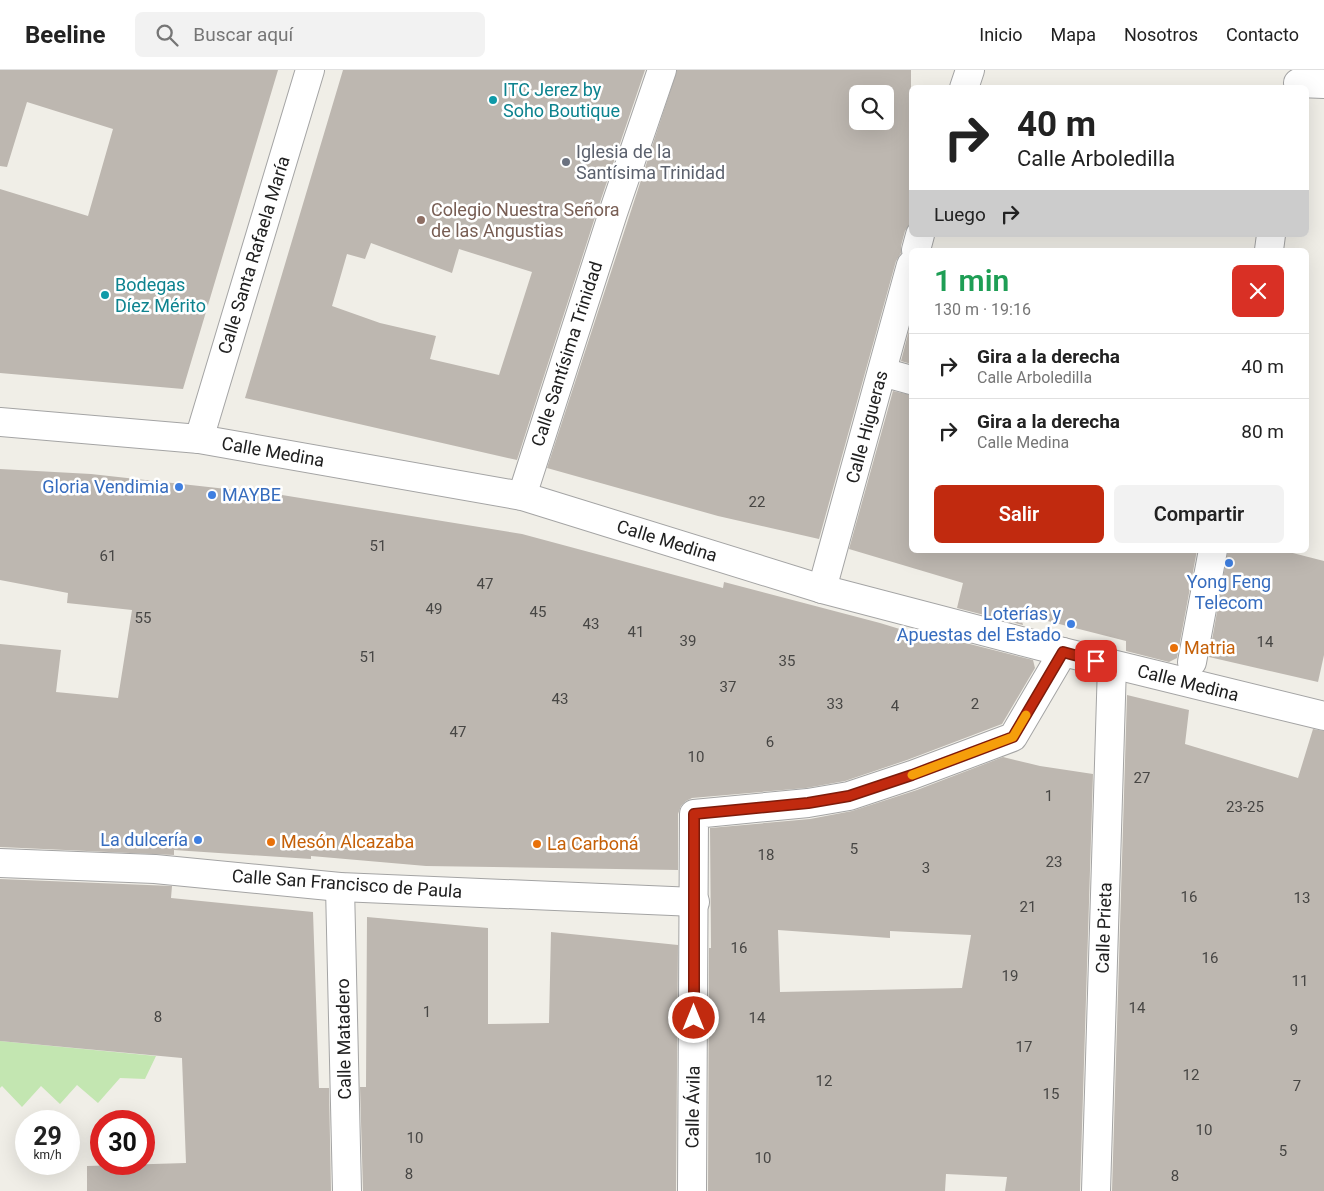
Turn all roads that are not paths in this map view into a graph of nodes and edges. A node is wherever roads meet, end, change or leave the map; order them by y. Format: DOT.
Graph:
graph roads {
  1 [pos="310,70"];
  2 [pos="662,70"];
  3 [pos="970,70"];
  4 [pos="965,85"];
  5 [pos="909,272"];
  6 [pos="882,372"];
  7 [pos="909,379"];
  8 [pos="0,422"];
  9 [pos="200,439"];
  10 [pos="522,496"];
  11 [pos="1213,553"];
  12 [pos="822,589"];
  13 [pos="1063,652"];
  14 [pos="1192,662"];
  15 [pos="1112,665"];
  16 [pos="1324,716"];
  17 [pos="0,863"];
  18 [pos="340,886"];
  19 [pos="695,902"];
  20 [pos="347,1191"];
  21 [pos="692,1191"];
  22 [pos="1096,1191"];
  1 -- 9 [label="street, Calle Santa Rafaela María"];
  2 -- 10 [label="street, Calle Santísima Trinidad"];
  3 -- 4 [label="street"];
  5 -- 6 [label="street, Calle Higueras"];
  6 -- 7 [label="street"];
  6 -- 12 [label="street, Calle Higueras"];
  8 -- 9 [label="street, Calle Medina"];
  9 -- 10 [label="street, Calle Medina"];
  10 -- 12 [label="street, Calle Medina"];
  11 -- 14 [label="street"];
  12 -- 13 [label="street, Calle Medina"];
  13 -- 15 [label="street, Calle Medina"];
  13 -- 19 [label="street, Calle Ávila"];
  15 -- 16 [label="street, Calle Medina"];
  15 -- 22 [label="street, Calle Prieta"];
  17 -- 18 [label="street, Calle San Francisco de Paula"];
  18 -- 19 [label="street, Calle San Francisco de Paula"];
  18 -- 20 [label="street, Calle Matadero"];
  19 -- 21 [label="street, Calle Ávila"];
}
